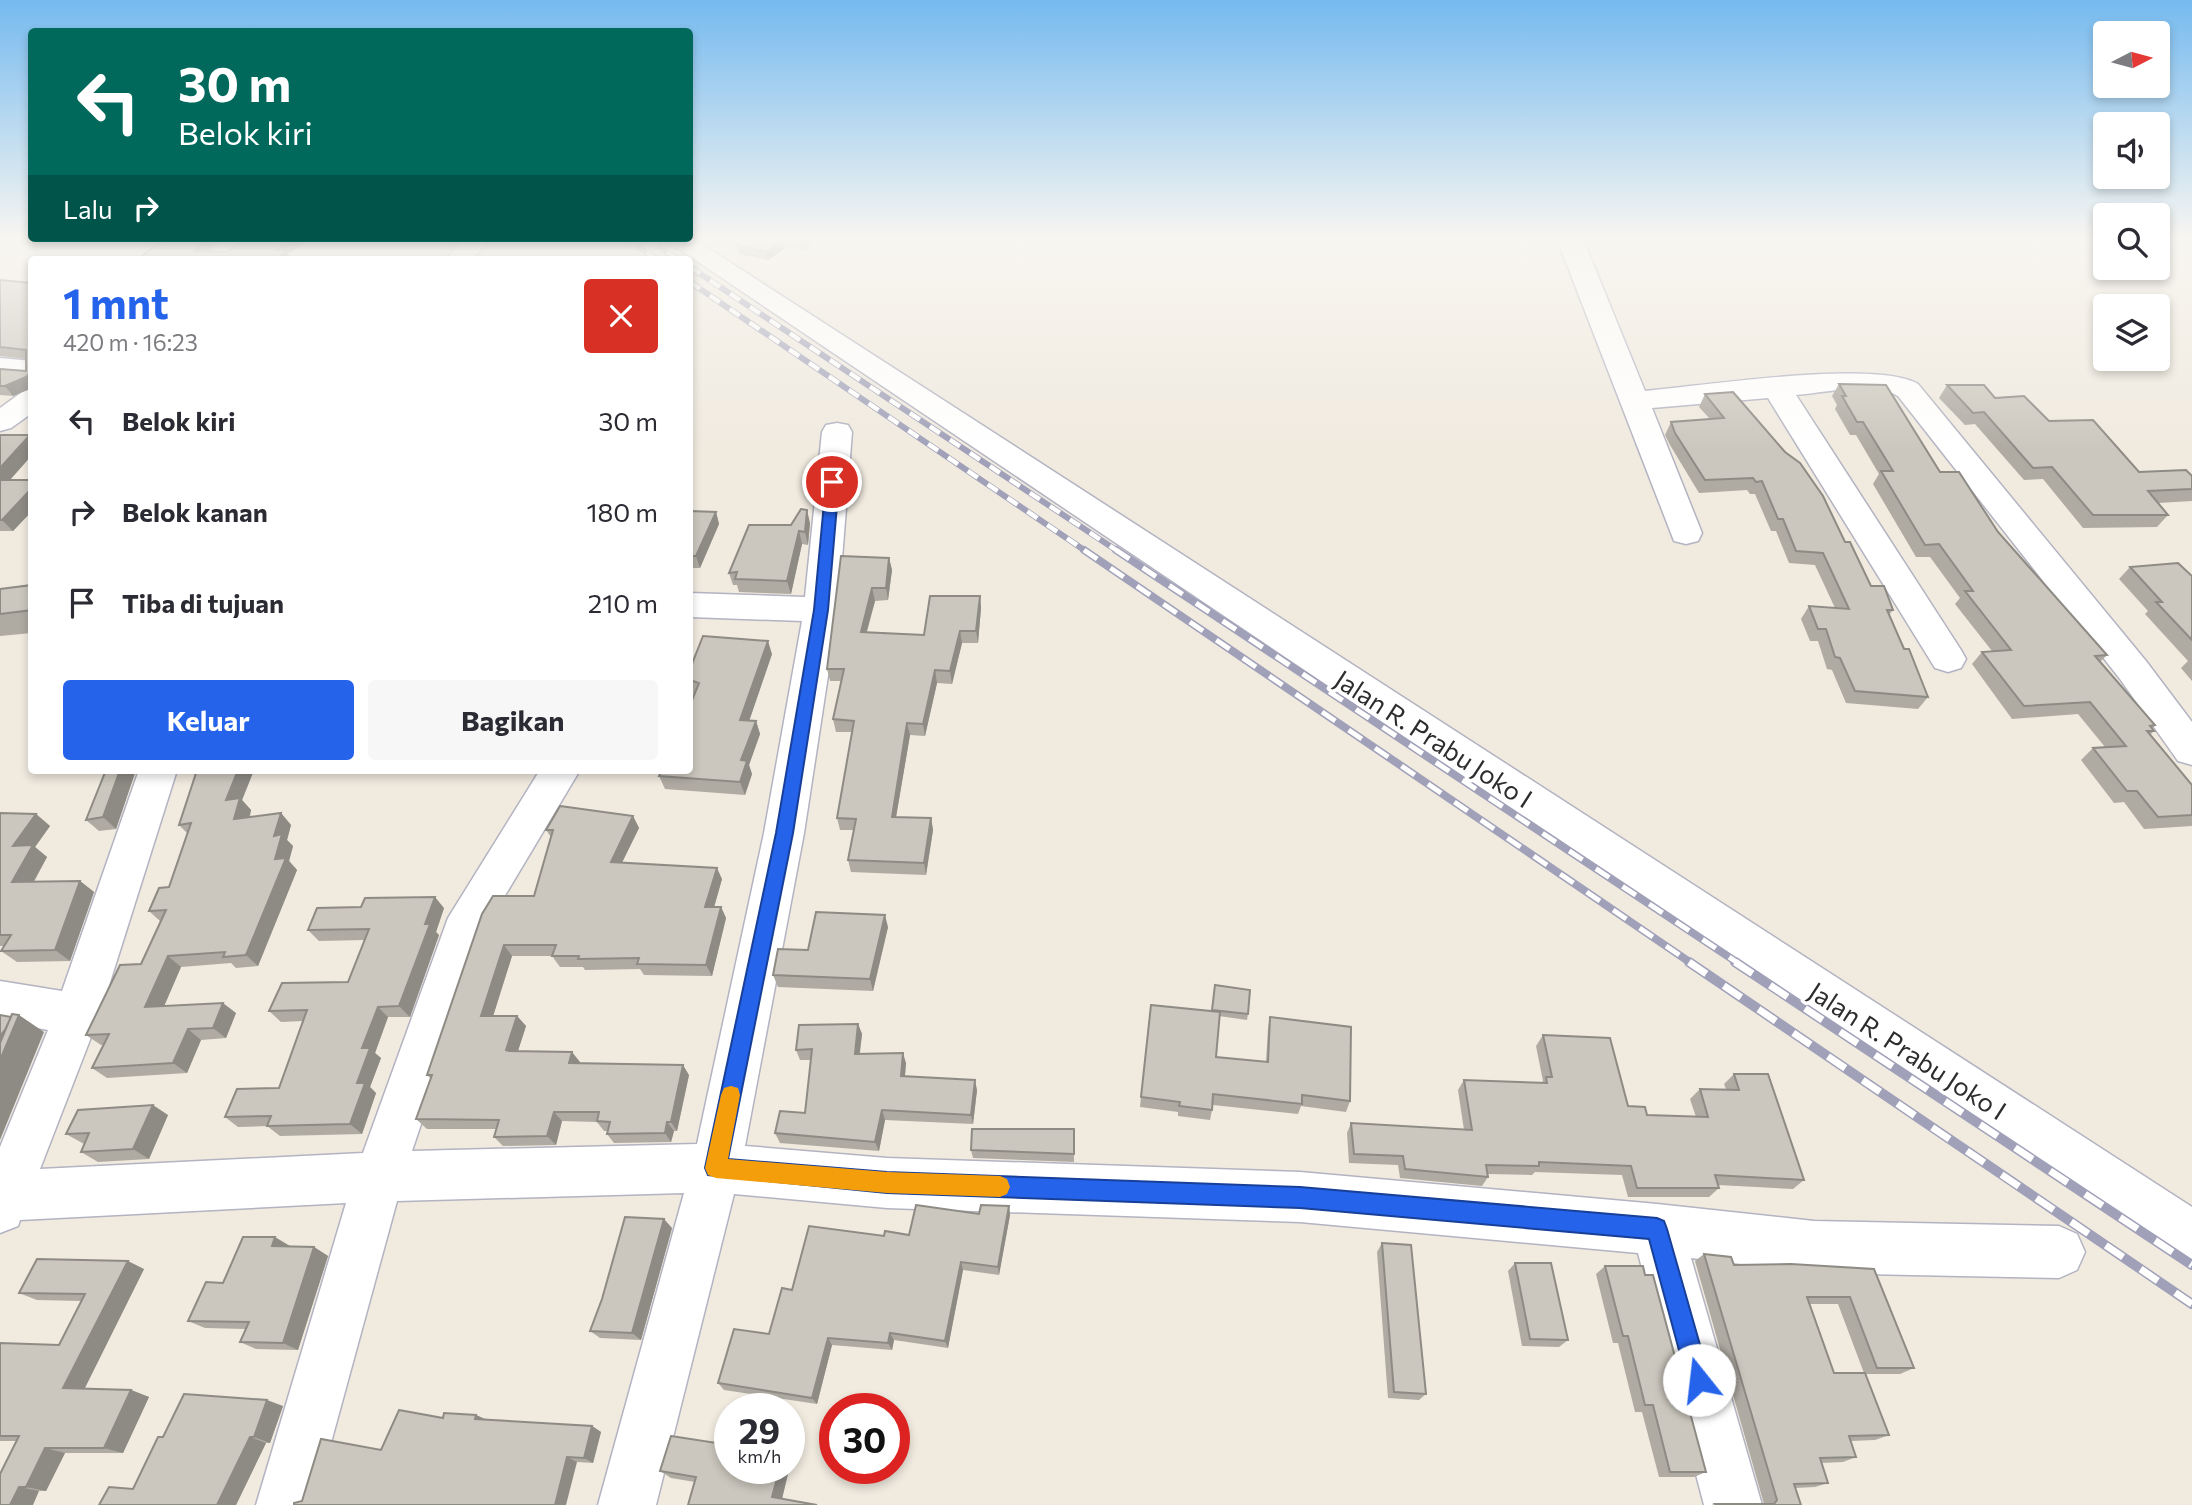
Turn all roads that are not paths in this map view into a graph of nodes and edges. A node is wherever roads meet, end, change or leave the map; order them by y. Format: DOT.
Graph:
graph roads {
  1 [pos="791,309"];
  2 [pos="1598,309"];
  3 [pos="1778,390"];
  4 [pos="28,401"];
  5 [pos="1634,401"];
  6 [pos="0,422"];
  7 [pos="837,432"];
  8 [pos="1686,533"];
  9 [pos="693,605"];
  10 [pos="821,610"];
  11 [pos="1948,659"];
  12 [pos="2192,750"];
  13 [pos="156,774"];
  14 [pos="559,774"];
  15 [pos="38,1008"];
  16 [pos="716,1168"];
  17 [pos="379,1177"];
  18 [pos="2,1202"];
  19 [pos="1657,1229"];
  20 [pos="2192,1237"];
  21 [pos="2059,1252"];
  22 [pos="285,1505"];
  23 [pos="627,1505"];
  24 [pos="1733,1505"];
  1 -- 20 [label="street, Jalan R. Prabu Joko I"];
  2 -- 5 [label="street"];
  3 -- 5 [label="street"];
  3 -- 11 [label="street"];
  3 -- 12 [label="street"];
  4 -- 6 [label="street"];
  5 -- 8 [label="street"];
  7 -- 10 [label="street"];
  9 -- 10 [label="street"];
  10 -- 16 [label="street"];
  13 -- 15 [label="street"];
  14 -- 17 [label="street"];
  15 -- 18 [label="street"];
  16 -- 17 [label="street"];
  16 -- 19 [label="street"];
  16 -- 23 [label="street"];
  17 -- 18 [label="street"];
  17 -- 22 [label="street"];
  19 -- 21 [label="street"];
  19 -- 24 [label="street"];
}
